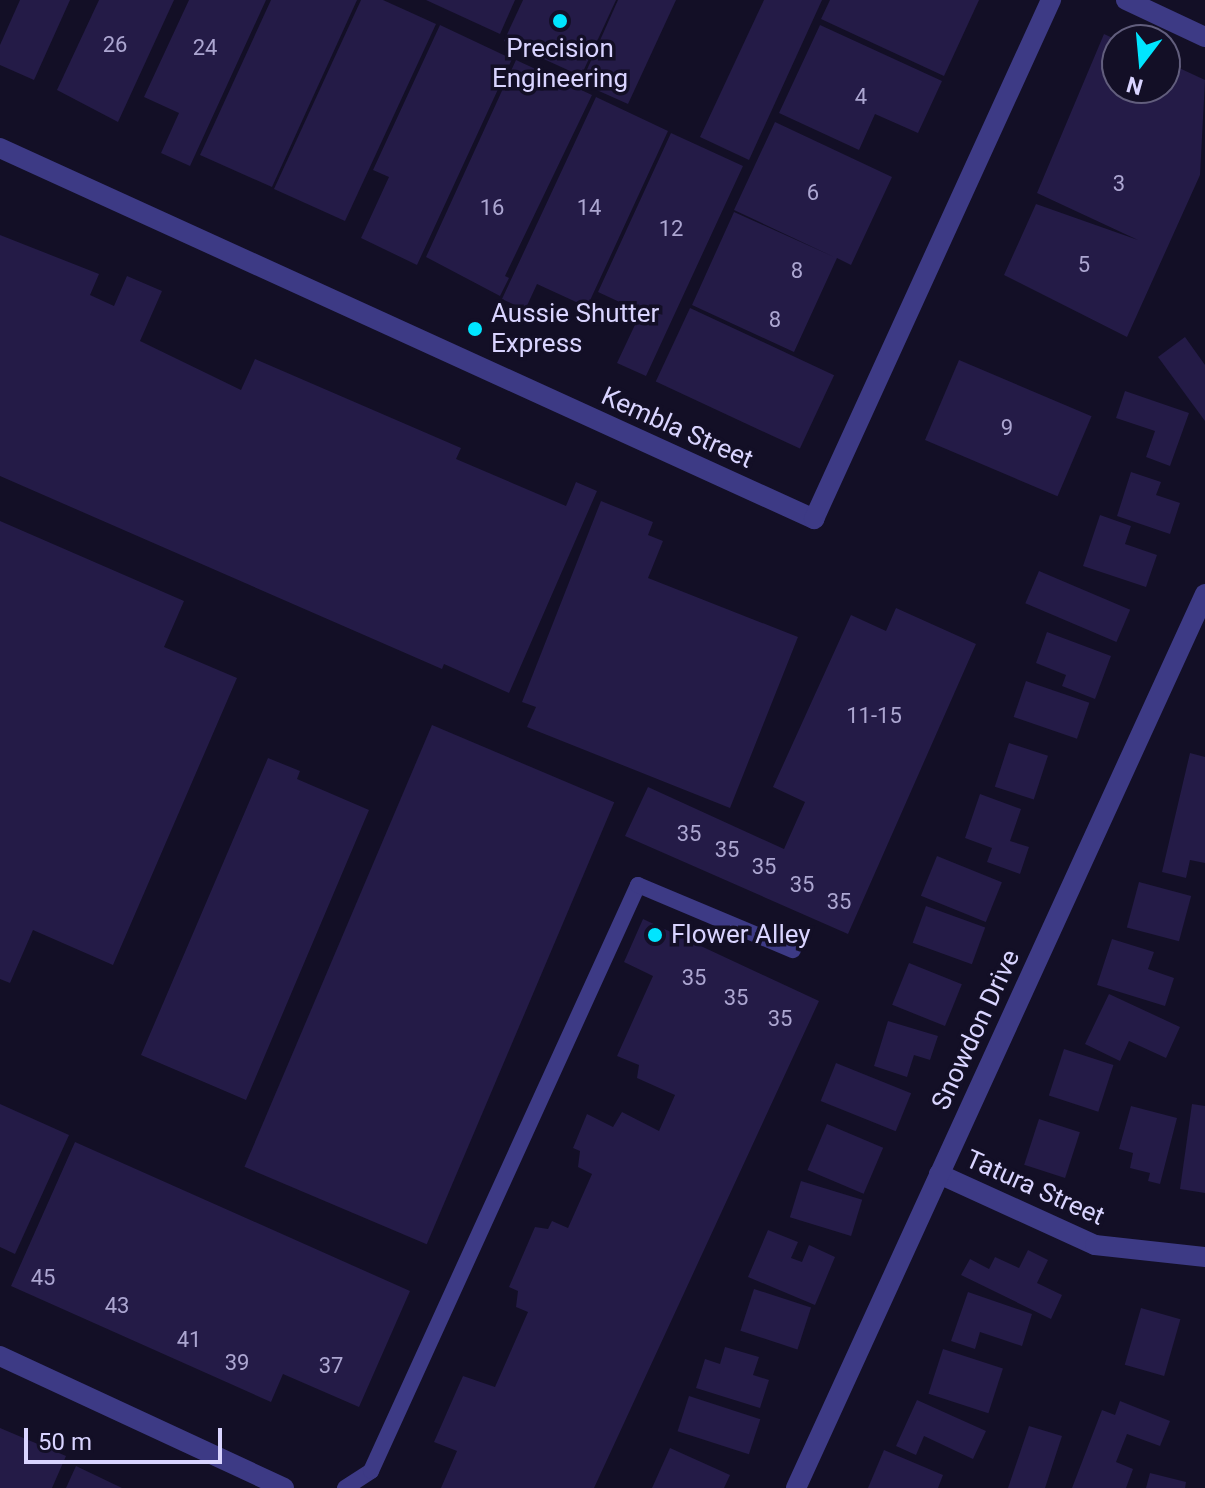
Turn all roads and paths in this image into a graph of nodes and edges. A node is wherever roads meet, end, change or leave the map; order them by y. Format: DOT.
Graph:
graph roads {
  1 [pos="1051,0"];
  2 [pos="1126,0"];
  3 [pos="1205,37"];
  4 [pos="0,148"];
  5 [pos="1205,594"];
  6 [pos="793,950"];
  7 [pos="939,1174"];
  8 [pos="1205,1257"];
  9 [pos="0,1356"];
  10 [pos="284,1488"];
  11 [pos="345,1488"];
  12 [pos="796,1488"];
  1 -- 4 [label="street, Kembla Street"];
  2 -- 3 [label="street"];
  5 -- 7 [label="street, Snowdon Drive"];
  6 -- 11 [label="lane"];
  7 -- 8 [label="street, Tatura Street"];
  7 -- 12 [label="street, Snowdon Drive"];
  9 -- 10 [label="street"];
}
